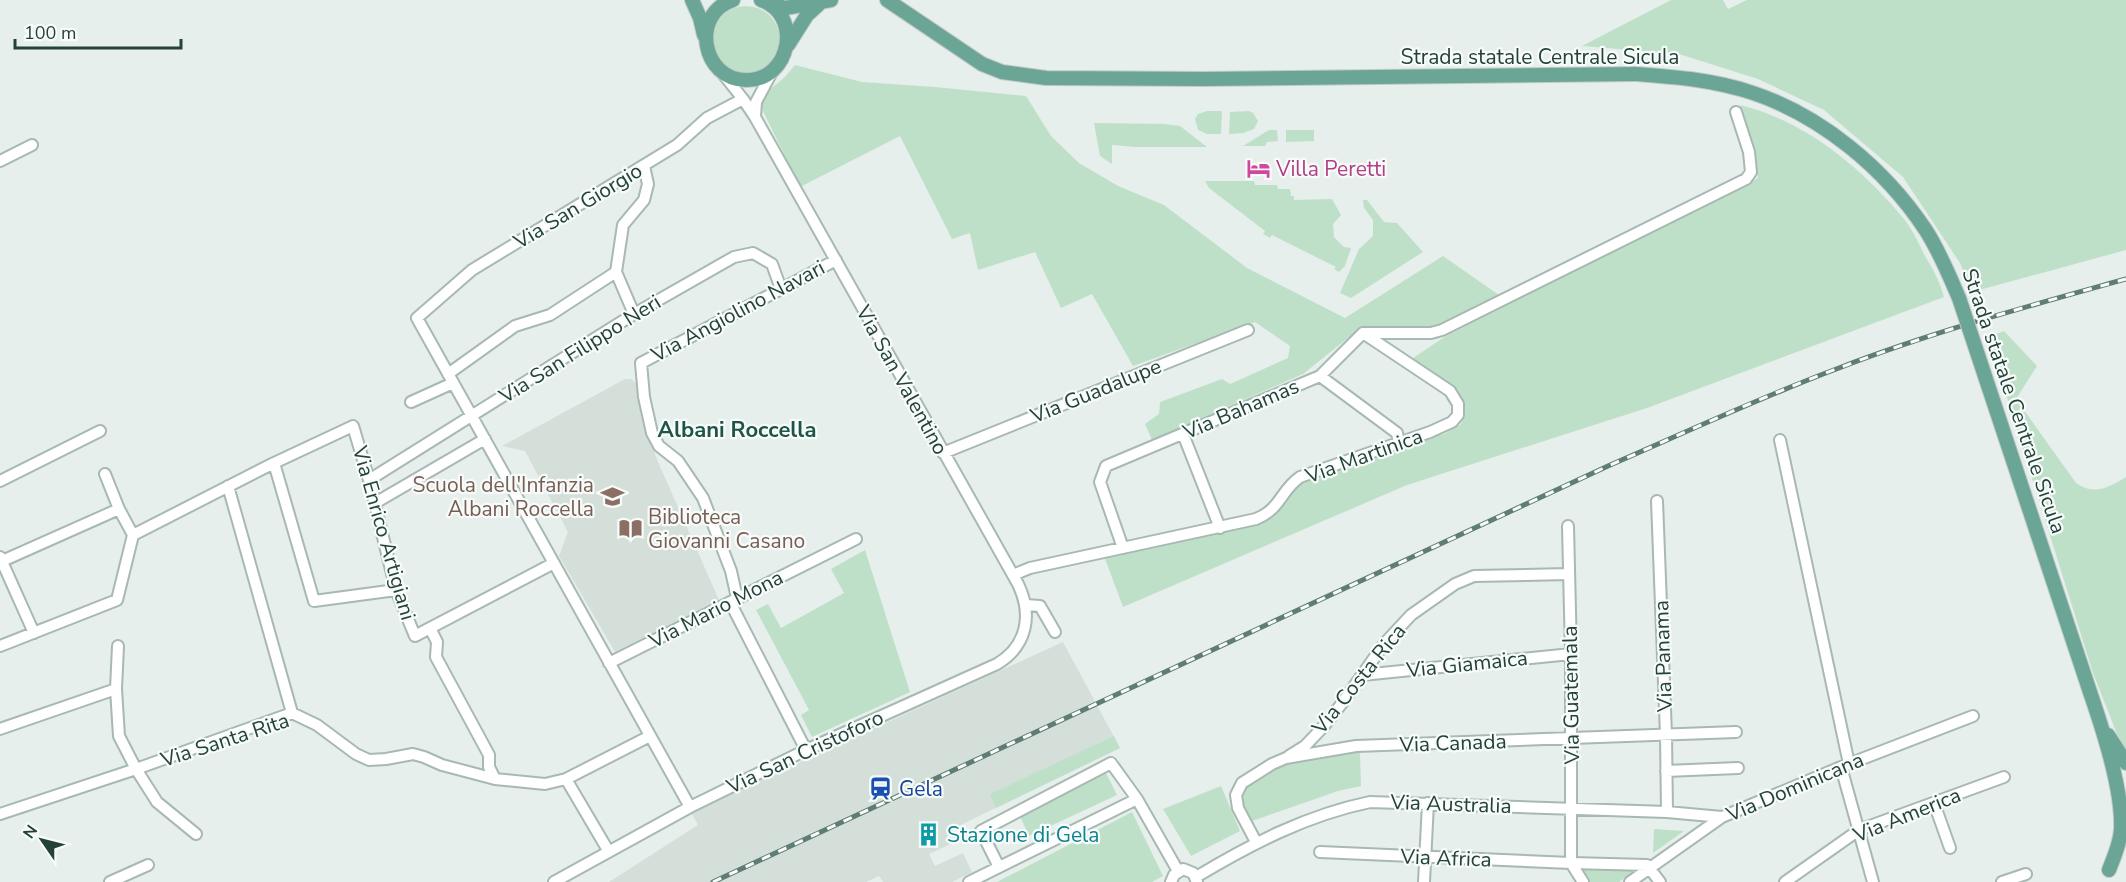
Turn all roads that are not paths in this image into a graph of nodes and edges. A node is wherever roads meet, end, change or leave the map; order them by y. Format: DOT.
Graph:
graph roads {
  1 [pos="692,0"];
  2 [pos="733,0"];
  3 [pos="887,0"];
  4 [pos="763,1"];
  5 [pos="826,2"];
  6 [pos="705,40"];
  7 [pos="787,46"];
  8 [pos="722,72"];
  9 [pos="772,72"];
  10 [pos="743,99"];
  11 [pos="1736,112"];
  12 [pos="755,117"];
  13 [pos="32,145"];
  14 [pos="0,161"];
  15 [pos="644,166"];
  16 [pos="836,260"];
  17 [pos="616,272"];
  18 [pos="781,289"];
  19 [pos="634,314"];
  20 [pos="1248,330"];
  21 [pos="1363,333"];
  22 [pos="1320,376"];
  23 [pos="450,379"];
  24 [pos="411,402"];
  25 [pos="472,416"];
  26 [pos="100,431"];
  27 [pos="1184,434"];
  28 [pos="485,439"];
  29 [pos="1780,440"];
  30 [pos="1399,443"];
  31 [pos="943,453"];
  32 [pos="273,463"];
  33 [pos="105,474"];
  34 [pos="369,480"];
  35 [pos="0,481"];
  36 [pos="228,486"];
  37 [pos="1657,501"];
  38 [pos="375,503"];
  39 [pos="119,509"];
  40 [pos="1568,526"];
  41 [pos="1220,528"];
  42 [pos="133,535"];
  43 [pos="856,539"];
  44 [pos="1123,548"];
  45 [pos="1,560"];
  46 [pos="554,563"];
  47 [pos="1569,574"];
  48 [pos="1013,575"];
  49 [pos="396,590"];
  50 [pos="733,600"];
  51 [pos="1026,605"];
  52 [pos="430,628"];
  53 [pos="1055,632"];
  54 [pos="34,633"];
  55 [pos="0,646"];
  56 [pos="118,646"];
  57 [pos="1571,654"];
  58 [pos="609,663"];
  59 [pos="1362,675"];
  60 [pos="116,689"];
  61 [pos="292,713"];
  62 [pos="1973,716"];
  63 [pos="2101,723"];
  64 [pos="0,729"];
  65 [pos="1736,732"];
  66 [pos="1666,735"];
  67 [pos="650,736"];
  68 [pos="1572,740"];
  69 [pos="806,750"];
  70 [pos="1286,758"];
  71 [pos="2126,763"];
  72 [pos="1845,765"];
  73 [pos="1738,768"];
  74 [pos="136,769"];
  75 [pos="1666,771"];
  76 [pos="2004,777"];
  77 [pos="495,778"];
  78 [pos="566,779"];
  79 [pos="1137,799"];
  80 [pos="1428,803"];
  81 [pos="1934,803"];
  82 [pos="690,807"];
  83 [pos="1572,809"];
  84 [pos="1667,812"];
  85 [pos="0,814"];
  86 [pos="1722,817"];
  87 [pos="1859,830"];
  88 [pos="196,834"];
  89 [pos="1256,842"];
  90 [pos="1950,848"];
  91 [pos="2126,850"];
  92 [pos="609,852"];
  93 [pos="1320,852"];
  94 [pos="1426,857"];
  95 [pos="1571,863"];
  96 [pos="148,865"];
  97 [pos="999,867"];
  98 [pos="1650,868"];
  99 [pos="1178,871"];
  100 [pos="2026,874"];
  101 [pos="2106,876"];
  102 [pos="989,878"];
  103 [pos="1197,880"];
  104 [pos="110,882"];
  105 [pos="554,882"];
  106 [pos="969,882"];
  107 [pos="1172,882"];
  108 [pos="1425,882"];
  109 [pos="1583,882"];
  110 [pos="1630,882"];
  111 [pos="1660,882"];
  112 [pos="1785,882"];
  113 [pos="1874,882"];
  114 [pos="2001,882"];
  1 -- 6 [label="main road"];
  2 -- 6 [label="main road"];
  3 -- 63 [label="main road, Strada statale Centrale Sicula, bridge"];
  4 -- 5 [label="main road"];
  4 -- 7 [label="main road"];
  5 -- 7 [label="main road"];
  6 -- 8 [label="main road"];
  7 -- 9 [label="main road"];
  8 -- 9 [label="main road"];
  8 -- 10 [label="street, Via San Valentino"];
  9 -- 12 [label="street"];
  10 -- 12 [label="street, Via San Valentino"];
  10 -- 15 [label="street, Via San Giorgio"];
  11 -- 21 [label="street"];
  12 -- 16 [label="street, Via San Valentino"];
  13 -- 14 [label="street"];
  15 -- 17 [label="street"];
  15 -- 23 [label="street, Via San Giorgio"];
  16 -- 18 [label="street, Via Angiolino Navari"];
  16 -- 31 [label="street, Via San Valentino"];
  17 -- 19 [label="street"];
  17 -- 23 [label="street"];
  18 -- 19 [label="street, Via San Filippo Neri"];
  18 -- 50 [label="street, Via Angiolino Navari"];
  19 -- 25 [label="street, Via San Filippo Neri"];
  20 -- 31 [label="street, Via Guadalupe"];
  21 -- 22 [label="street, Via Bahamas"];
  21 -- 30 [label="street, Via Martinica"];
  22 -- 27 [label="street, Via Bahamas"];
  22 -- 30 [label="street"];
  23 -- 24 [label="street"];
  23 -- 25 [label="street"];
  25 -- 28 [label="street"];
  25 -- 34 [label="street, Via San Filippo Neri"];
  26 -- 35 [label="street"];
  27 -- 41 [label="street"];
  27 -- 44 [label="street, Via Bahamas"];
  28 -- 38 [label="street"];
  28 -- 46 [label="street"];
  29 -- 72 [label="street"];
  30 -- 41 [label="street, Via Martinica"];
  31 -- 48 [label="street, Via San Valentino"];
  32 -- 34 [label="street, Via Enrico Artigiani"];
  32 -- 36 [label="street"];
  32 -- 49 [label="street"];
  33 -- 39 [label="street"];
  34 -- 38 [label="street, Via Enrico Artigiani"];
  36 -- 42 [label="street"];
  36 -- 61 [label="street"];
  37 -- 66 [label="street, Via Panama"];
  38 -- 49 [label="street, Via Enrico Artigiani"];
  39 -- 42 [label="street"];
  39 -- 45 [label="street"];
  40 -- 47 [label="street, Via Guatemala"];
  41 -- 44 [label="street, Via Martinica"];
  42 -- 54 [label="street"];
  43 -- 50 [label="street, Via Mario Mona"];
  44 -- 48 [label="street, Via Martinica"];
  45 -- 54 [label="street"];
  46 -- 52 [label="street"];
  46 -- 58 [label="street"];
  47 -- 57 [label="street, Via Guatemala"];
  47 -- 59 [label="street, Via Costa Rica"];
  48 -- 51 [label="street, Via San Valentino"];
  49 -- 52 [label="street, Via Enrico Artigiani"];
  50 -- 58 [label="street, Via Mario Mona"];
  50 -- 69 [label="street"];
  51 -- 53 [label="street"];
  51 -- 69 [label="street, Via San Cristoforo"];
  52 -- 77 [label="street, Via Enrico Artigiani"];
  54 -- 55 [label="street"];
  56 -- 60 [label="street"];
  57 -- 59 [label="street, Via Giamaica"];
  57 -- 68 [label="street, Via Guatemala"];
  58 -- 67 [label="street"];
  59 -- 70 [label="street, Via Costa Rica"];
  60 -- 64 [label="street"];
  60 -- 74 [label="street"];
  61 -- 74 [label="street, Via Santa Rita"];
  61 -- 77 [label="street, Via Santa Rita"];
  62 -- 72 [label="street, Via Dominicana"];
  63 -- 71 [label="main road, Strada statale Centrale Sicula"];
  63 -- 101 [label="main road, Strada statale Centrale Sicula"];
  65 -- 66 [label="street, Via Canada"];
  66 -- 68 [label="street, Via Canada"];
  66 -- 75 [label="street, Via Panama"];
  67 -- 78 [label="street, Via Santa Rita"];
  67 -- 82 [label="street"];
  68 -- 70 [label="street, Via Canada"];
  68 -- 83 [label="street, Via Guatemala"];
  69 -- 82 [label="street, Via San Cristoforo"];
  70 -- 89 [label="street, Via Canada"];
  72 -- 86 [label="street, Via Dominicana"];
  72 -- 87 [label="street"];
  73 -- 75 [label="street"];
  74 -- 85 [label="street, Via Santa Rita"];
  74 -- 88 [label="street"];
  75 -- 84 [label="street, Via Panama"];
  76 -- 81 [label="street, Via America"];
  77 -- 78 [label="street, Via Santa Rita"];
  78 -- 92 [label="street"];
  79 -- 97 [label="street"];
  79 -- 97 [label="street"];
  79 -- 99 [label="street"];
  80 -- 83 [label="street, Via Australia"];
  80 -- 89 [label="street, Via Australia"];
  80 -- 94 [label="street"];
  81 -- 87 [label="street, Via America"];
  81 -- 90 [label="street"];
  82 -- 92 [label="street, Via San Cristoforo"];
  83 -- 84 [label="street, Via Australia"];
  83 -- 95 [label="street, Via Guatemala"];
  84 -- 86 [label="street, Via Australia"];
  86 -- 98 [label="street, Via Dominicana"];
  87 -- 112 [label="street, Via America"];
  87 -- 113 [label="street"];
  89 -- 103 [label="street, Via Australia"];
  91 -- 101 [label="main road"];
  92 -- 105 [label="street, Via San Cristoforo"];
  93 -- 94 [label="street, Via Africa"];
  94 -- 95 [label="street, Via Africa"];
  94 -- 108 [label="street"];
  95 -- 98 [label="street, Via Africa"];
  95 -- 109 [label="street"];
  96 -- 104 [label="street"];
  97 -- 102 [label="street"];
  98 -- 110 [label="street, Via Dominicana"];
  98 -- 111 [label="street"];
  99 -- 103 [label="street"];
  99 -- 107 [label="street"];
  100 -- 114 [label="street"];
  102 -- 106 [label="street"];
}
